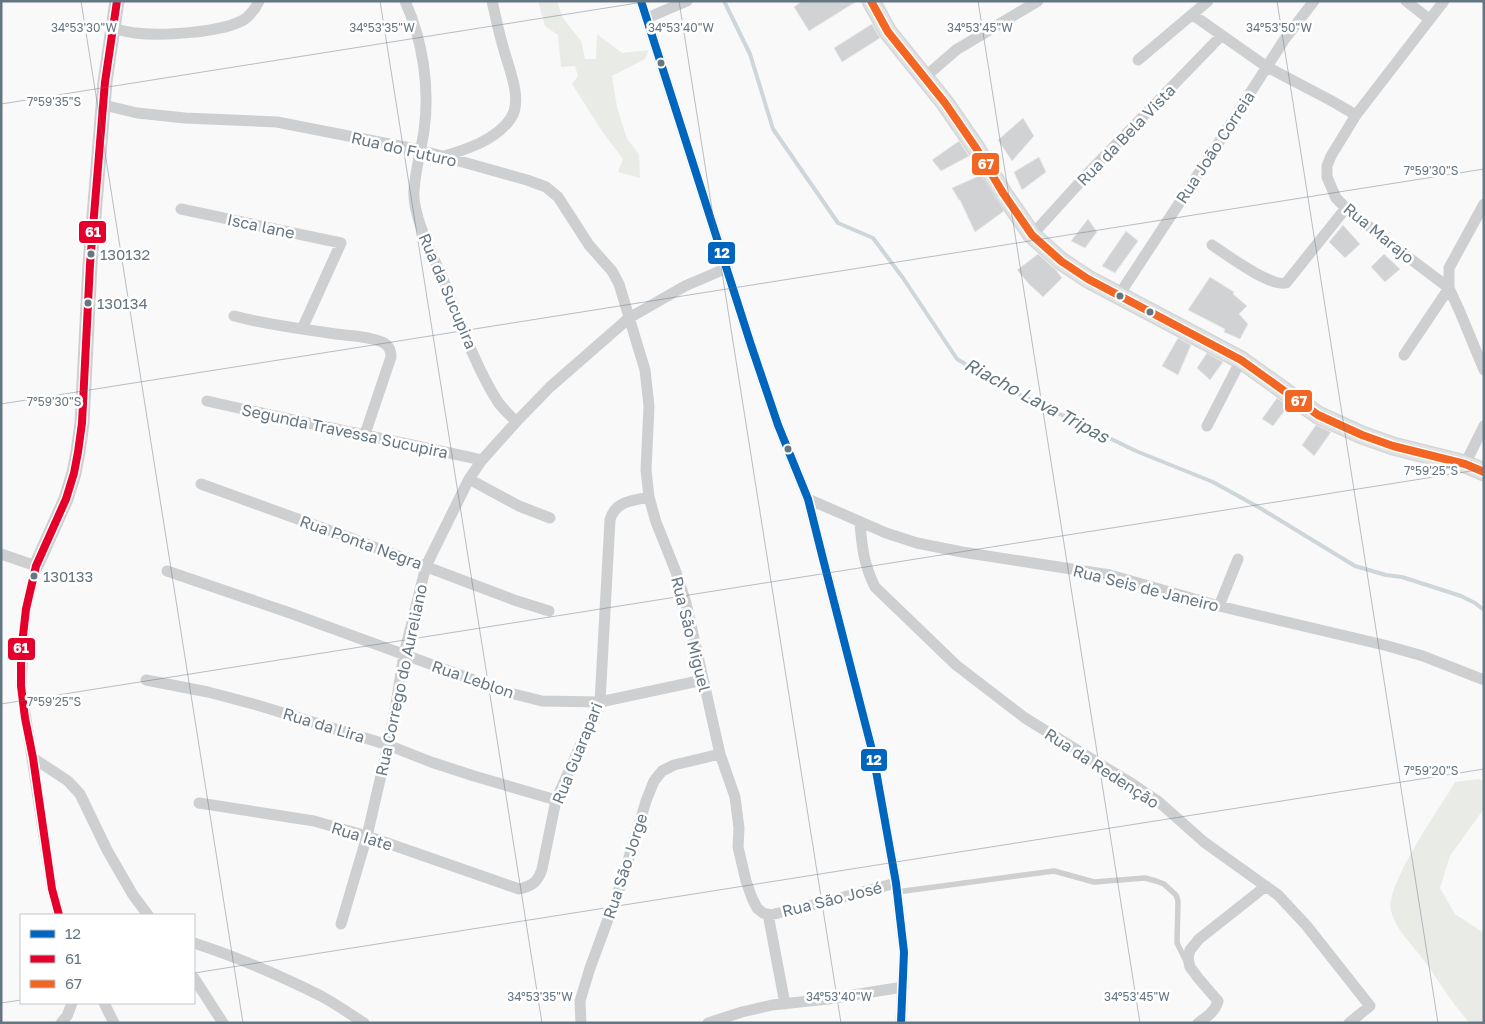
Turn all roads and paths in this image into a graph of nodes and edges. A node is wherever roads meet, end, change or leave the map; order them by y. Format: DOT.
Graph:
graph roads {
  1 [pos="117,1"];
  2 [pos="260,1"];
  3 [pos="405,1"];
  4 [pos="492,1"];
  5 [pos="641,1"];
  6 [pos="687,1"];
  7 [pos="871,1"];
  8 [pos="1038,1"];
  9 [pos="1208,1"];
  10 [pos="1314,1"];
  11 [pos="1406,1"];
  12 [pos="1444,1"];
  13 [pos="1193,15"];
  14 [pos="647,18"];
  15 [pos="1429,19"];
  16 [pos="112,28"];
  17 [pos="1221,36"];
  18 [pos="1138,60"];
  19 [pos="1267,67"];
  20 [pos="925,78"];
  21 [pos="104,105"];
  22 [pos="1356,115"];
  23 [pos="420,150"];
  24 [pos="442,156"];
  25 [pos="1484,204"];
  26 [pos="1346,208"];
  27 [pos="181,210"];
  28 [pos="1032,235"];
  29 [pos="1212,245"];
  30 [pos="726,268"];
  31 [pos="1448,288"];
  32 [pos="1118,295"];
  33 [pos="234,316"];
  34 [pos="629,318"];
  35 [pos="302,329"];
  36 [pos="1404,355"];
  37 [pos="1241,360"];
  38 [pos="1484,370"];
  39 [pos="208,402"];
  40 [pos="516,422"];
  41 [pos="1207,426"];
  42 [pos="1484,426"];
  43 [pos="365,434"];
  44 [pos="482,460"];
  45 [pos="1465,464"];
  46 [pos="1484,472"];
  47 [pos="469,479"];
  48 [pos="201,484"];
  49 [pos="648,496"];
  50 [pos="808,499"];
  51 [pos="550,518"];
  52 [pos="860,523"];
  53 [pos="1,554"];
  54 [pos="1238,559"];
  55 [pos="36,566"];
  56 [pos="426,566"];
  57 [pos="166,571"];
  58 [pos="1219,606"];
  59 [pos="549,611"];
  60 [pos="404,654"];
  61 [pos="146,680"];
  62 [pos="702,680"];
  63 [pos="1484,680"];
  64 [pos="600,702"];
  65 [pos="388,745"];
  66 [pos="720,754"];
  67 [pos="33,758"];
  68 [pos="556,800"];
  69 [pos="200,803"];
  70 [pos="367,836"];
  71 [pos="1266,886"];
  72 [pos="897,888"];
  73 [pos="519,889"];
  74 [pos="59,914"];
  75 [pos="147,914"];
  76 [pos="768,914"];
  77 [pos="342,924"];
  78 [pos="195,943"];
  79 [pos="1190,966"];
  80 [pos="195,980"];
  81 [pos="903,987"];
  82 [pos="72,1004"];
  83 [pos="104,1004"];
  84 [pos="785,1004"];
  85 [pos="61,1023"];
  86 [pos="114,1023"];
  87 [pos="223,1023"];
  88 [pos="364,1023"];
  89 [pos="581,1023"];
  90 [pos="708,1023"];
  91 [pos="901,1023"];
  92 [pos="1198,1023"];
  93 [pos="1349,1023"];
  1 -- 16 [label="street"];
  2 -- 16 [label="street"];
  3 -- 23 [label="street, Rua da Sucupira"];
  4 -- 24 [label="street"];
  5 -- 14 [label="street"];
  6 -- 14 [label="street"];
  7 -- 20 [label="main road"];
  8 -- 20 [label="street"];
  9 -- 13 [label="street"];
  10 -- 19 [label="street, Rua João Correia"];
  11 -- 15 [label="street"];
  12 -- 15 [label="street, Rua Marajo"];
  13 -- 17 [label="street"];
  13 -- 18 [label="street"];
  14 -- 30 [label="street"];
  15 -- 22 [label="street, Rua Marajo"];
  16 -- 21 [label="street"];
  17 -- 19 [label="street"];
  17 -- 28 [label="street, Rua da Bela Vista"];
  19 -- 22 [label="street"];
  19 -- 32 [label="street, Rua João Correia"];
  20 -- 28 [label="main road"];
  21 -- 23 [label="street, Rua do Futuro"];
  21 -- 55 [label="street"];
  22 -- 26 [label="street, Rua Marajo"];
  23 -- 24 [label="street, Rua do Futuro"];
  23 -- 40 [label="street, Rua da Sucupira"];
  24 -- 34 [label="street, Rua do Futuro"];
  25 -- 31 [label="street"];
  26 -- 29 [label="street"];
  26 -- 31 [label="street, Rua Marajo"];
  27 -- 35 [label="street, Isca lane"];
  28 -- 32 [label="main road"];
  30 -- 34 [label="street, Rua Corrego do Aureliano"];
  30 -- 50 [label="street"];
  31 -- 36 [label="street"];
  31 -- 38 [label="street, Rua Marajo"];
  32 -- 37 [label="main road"];
  33 -- 35 [label="street"];
  34 -- 40 [label="street, Rua Corrego do Aureliano"];
  34 -- 49 [label="street, Rua São Miguel"];
  35 -- 43 [label="street"];
  37 -- 41 [label="street"];
  37 -- 45 [label="main road"];
  39 -- 43 [label="street, Segunda Travessa Sucupira"];
  40 -- 44 [label="street, Rua Corrego do Aureliano"];
  42 -- 45 [label="street"];
  43 -- 44 [label="street, Segunda Travessa Sucupira"];
  44 -- 47 [label="street, Rua Corrego do Aureliano"];
  45 -- 46 [label="main road"];
  47 -- 51 [label="street"];
  47 -- 56 [label="street, Rua Corrego do Aureliano"];
  48 -- 56 [label="street, Rua Ponta Negra"];
  49 -- 62 [label="street, Rua São Miguel"];
  49 -- 64 [label="street, Rua Guarapari"];
  50 -- 52 [label="street, Rua Seis de Janeiro"];
  50 -- 72 [label="street"];
  52 -- 58 [label="street, Rua Seis de Janeiro"];
  52 -- 71 [label="street, Rua da Redenção"];
  53 -- 55 [label="street"];
  54 -- 58 [label="street"];
  55 -- 67 [label="street"];
  56 -- 59 [label="street, Rua Ponta Negra"];
  56 -- 60 [label="street, Rua Corrego do Aureliano"];
  57 -- 60 [label="street, Rua Leblon"];
  58 -- 63 [label="street, Rua Seis de Janeiro"];
  60 -- 64 [label="street, Rua Leblon"];
  60 -- 65 [label="street, Rua Corrego do Aureliano"];
  61 -- 65 [label="street, Rua da Lira"];
  62 -- 64 [label="street, Rua Leblon"];
  62 -- 66 [label="street, Rua São Miguel"];
  64 -- 68 [label="street, Rua Guarapari"];
  65 -- 68 [label="street, Rua da Lira"];
  65 -- 70 [label="street, Rua Corrego do Aureliano"];
  66 -- 76 [label="street, Rua São Miguel"];
  66 -- 89 [label="street, Rua São Jorge"];
  67 -- 74 [label="street"];
  67 -- 75 [label="street"];
  68 -- 73 [label="street, Rua Guarapari"];
  69 -- 70 [label="street, Rua Iate"];
  70 -- 73 [label="street, Rua Iate"];
  70 -- 77 [label="street, Rua Corrego do Aureliano"];
  71 -- 79 [label="street"];
  71 -- 93 [label="street, Rua da Redenção"];
  72 -- 76 [label="street, Rua São José"];
  72 -- 79 [label="lane"];
  72 -- 81 [label="street"];
  76 -- 84 [label="street"];
  78 -- 88 [label="street"];
  79 -- 92 [label="street"];
  80 -- 87 [label="street"];
  81 -- 84 [label="street"];
  81 -- 91 [label="street"];
  82 -- 85 [label="street"];
  83 -- 86 [label="street"];
  84 -- 90 [label="street"];
}
